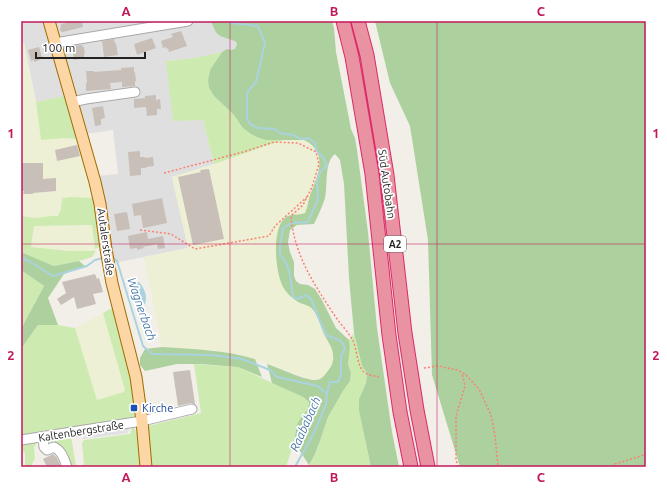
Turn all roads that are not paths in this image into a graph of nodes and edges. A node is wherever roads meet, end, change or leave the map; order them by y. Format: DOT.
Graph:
graph roads {
  1 [pos="49,21"];
  2 [pos="188,21"];
  3 [pos="343,21"];
  4 [pos="358,21"];
  5 [pos="55,43"];
  6 [pos="135,92"];
  7 [pos="72,102"];
  8 [pos="192,409"];
  9 [pos="142,421"];
  10 [pos="43,437"];
  11 [pos="21,440"];
  12 [pos="67,467"];
  13 [pos="146,467"];
  14 [pos="411,467"];
  15 [pos="428,467"];
  1 -- 5 [label="main road, Autalerstraße"];
  2 -- 5 [label="street"];
  3 -- 14 [label="highway, Süd Autobahn / A2"];
  4 -- 15 [label="highway, Süd Autobahn / A2"];
  5 -- 7 [label="main road, Autalerstraße"];
  6 -- 7 [label="street"];
  7 -- 9 [label="main road, Autalerstraße"];
  8 -- 9 [label="street, Kaltenbergstraße"];
  9 -- 10 [label="street, Kaltenbergstraße"];
  9 -- 13 [label="main road, Autalerstraße"];
  10 -- 11 [label="street, Kaltenbergstraße"];
  10 -- 12 [label="street"];
}
